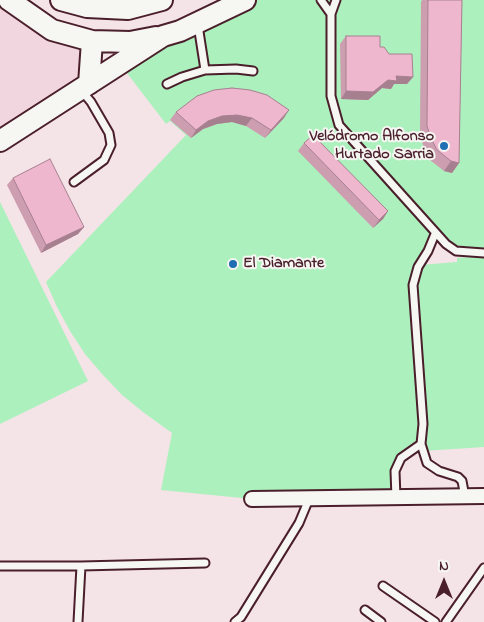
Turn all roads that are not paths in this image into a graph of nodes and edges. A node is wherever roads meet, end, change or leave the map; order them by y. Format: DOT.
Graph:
graph roads {
  1 [pos="9,0"];
  2 [pos="61,0"];
  3 [pos="162,0"];
  4 [pos="245,0"];
  5 [pos="321,0"];
  6 [pos="336,0"];
  7 [pos="331,14"];
  8 [pos="198,22"];
  9 [pos="163,36"];
  10 [pos="92,41"];
  11 [pos="205,70"];
  12 [pos="253,71"];
  13 [pos="167,84"];
  14 [pos="85,87"];
  15 [pos="0,141"];
  16 [pos="74,182"];
  17 [pos="435,234"];
  18 [pos="484,253"];
  19 [pos="421,444"];
  20 [pos="484,496"];
  21 [pos="465,497"];
  22 [pos="396,498"];
  23 [pos="252,499"];
  24 [pos="309,499"];
  25 [pos="205,564"];
  26 [pos="0,566"];
  27 [pos="81,566"];
  28 [pos="484,568"];
  29 [pos="383,586"];
  30 [pos="365,610"];
  31 [pos="78,622"];
  32 [pos="235,622"];
  33 [pos="381,622"];
  34 [pos="435,622"];
  35 [pos="446,622"];
  1 -- 10 [label="street"];
  2 -- 3 [label="street"];
  4 -- 8 [label="street"];
  5 -- 7 [label="lane"];
  6 -- 7 [label="lane"];
  7 -- 17 [label="lane"];
  8 -- 9 [label="street"];
  8 -- 11 [label="lane"];
  9 -- 10 [label="street"];
  9 -- 14 [label="street"];
  10 -- 14 [label="street"];
  11 -- 12 [label="lane"];
  11 -- 13 [label="lane"];
  14 -- 15 [label="street"];
  14 -- 16 [label="lane"];
  17 -- 18 [label="lane"];
  17 -- 19 [label="lane"];
  19 -- 21 [label="lane"];
  19 -- 22 [label="lane"];
  20 -- 21 [label="street"];
  21 -- 22 [label="street"];
  22 -- 24 [label="street"];
  23 -- 24 [label="street"];
  24 -- 32 [label="lane"];
  25 -- 27 [label="lane"];
  26 -- 27 [label="lane"];
  27 -- 31 [label="lane"];
  28 -- 35 [label="lane"];
  29 -- 34 [label="lane"];
  30 -- 33 [label="lane"];
}
